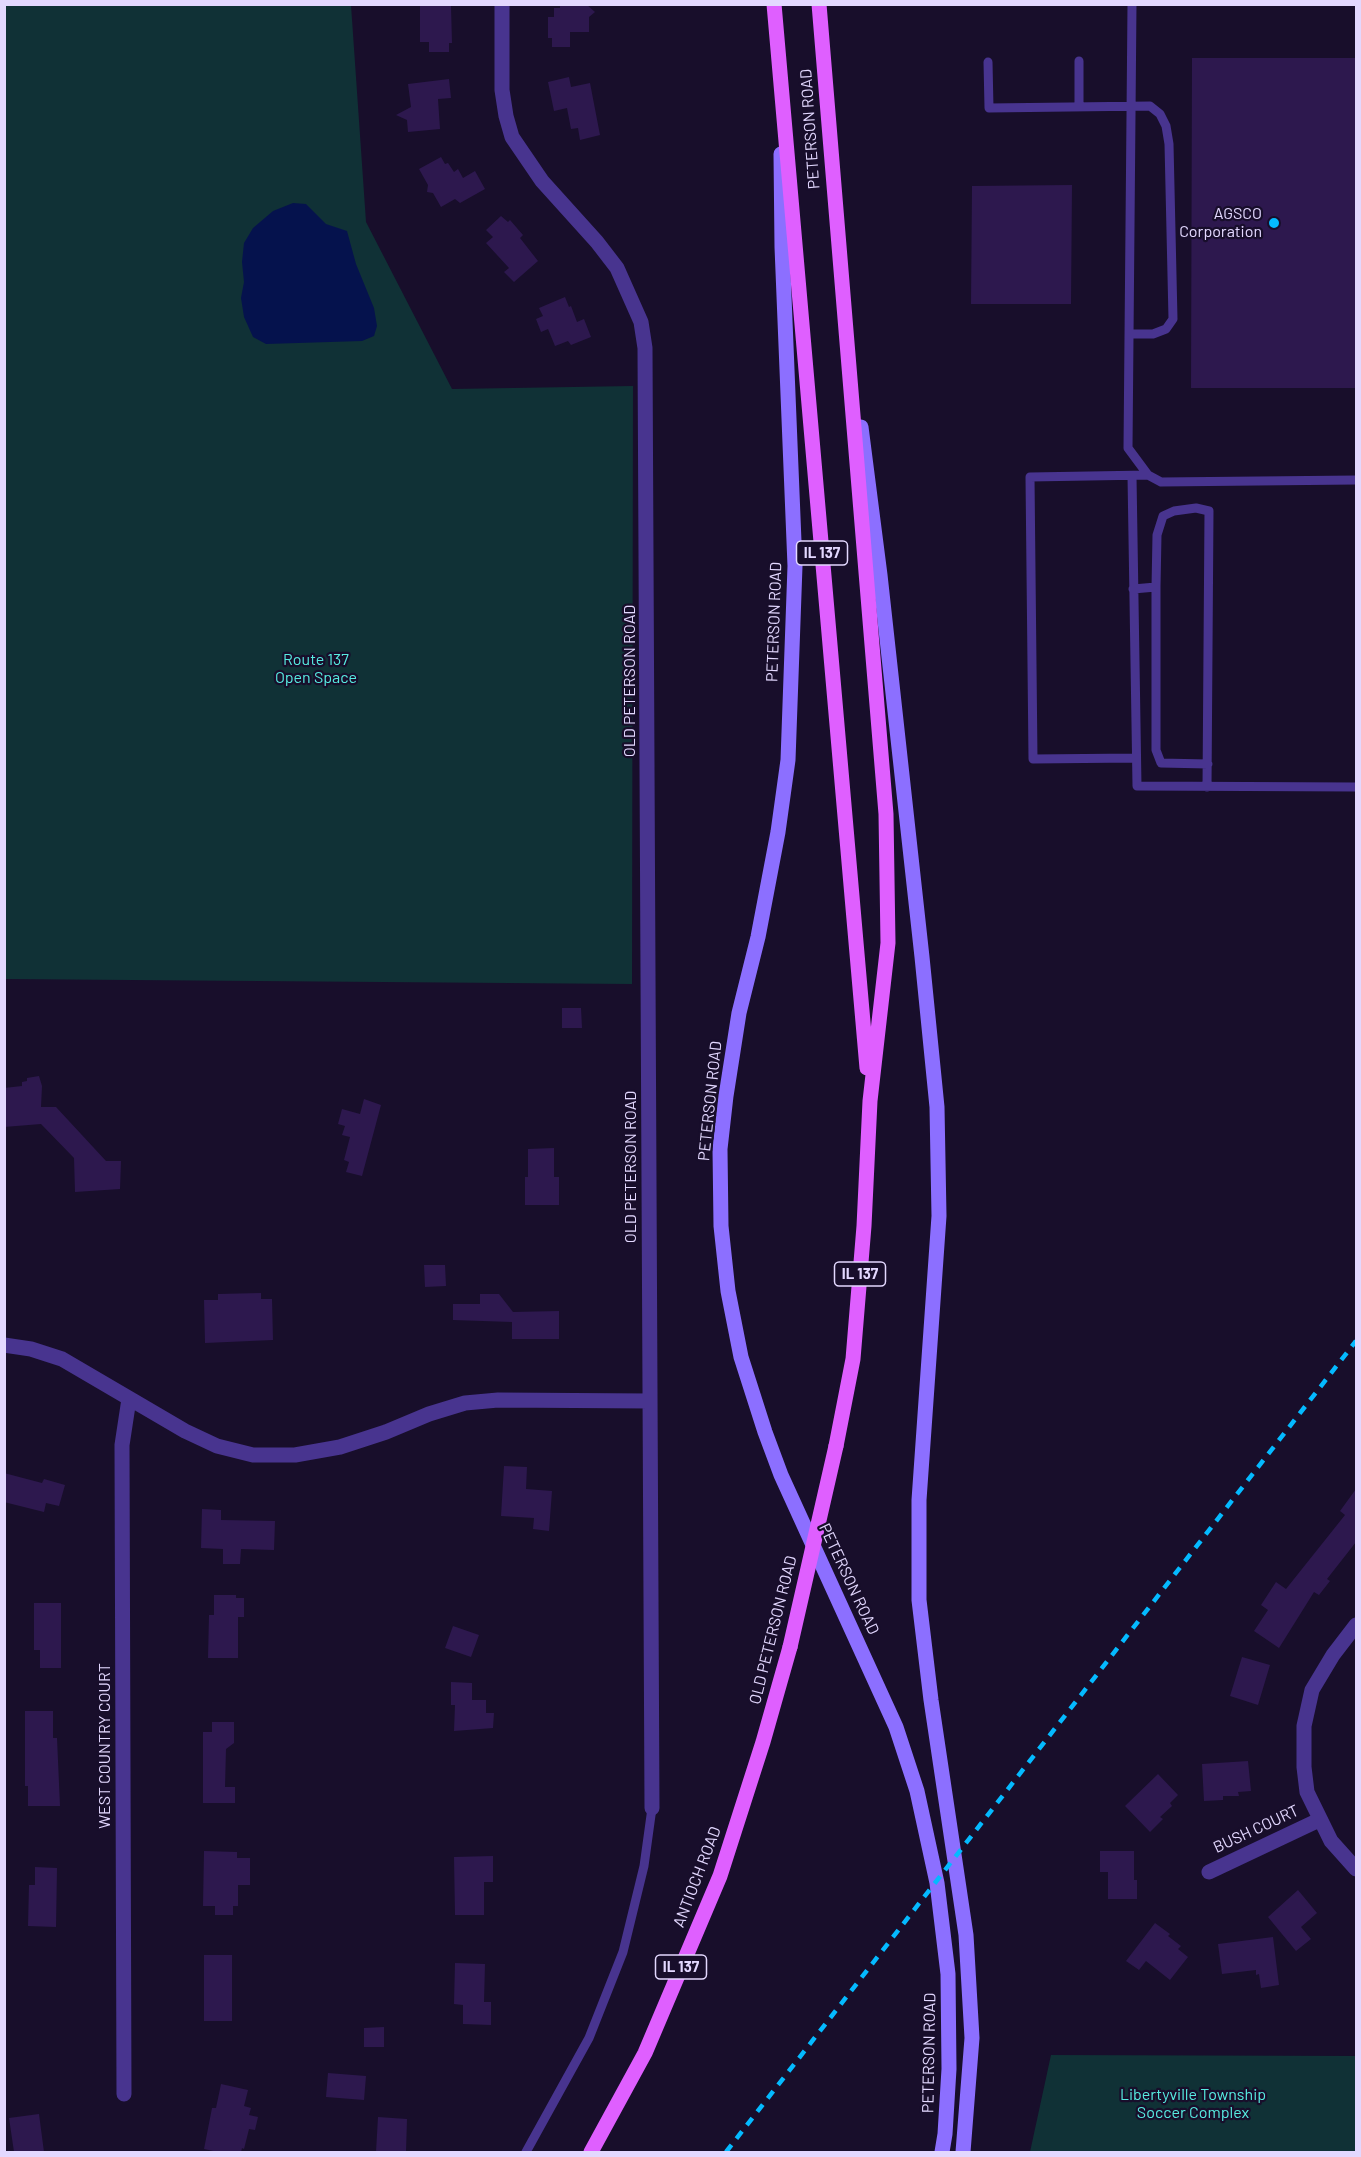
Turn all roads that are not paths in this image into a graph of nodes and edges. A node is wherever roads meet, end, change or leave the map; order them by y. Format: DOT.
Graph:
graph roads {
  1 [pos="502,4"];
  2 [pos="774,4"];
  3 [pos="819,4"];
  4 [pos="1132,4"];
  5 [pos="1078,61"];
  6 [pos="988,62"];
  7 [pos="781,92"];
  8 [pos="1079,106"];
  9 [pos="1131,106"];
  10 [pos="838,250"];
  11 [pos="1129,334"];
  12 [pos="1148,475"];
  13 [pos="1132,476"];
  14 [pos="1356,480"];
  15 [pos="1156,587"];
  16 [pos="1133,589"];
  17 [pos="1136,758"];
  18 [pos="1208,764"];
  19 [pos="1208,787"];
  20 [pos="1356,787"];
  21 [pos="870,1101"];
  22 [pos="4,1345"];
  23 [pos="129,1399"];
  24 [pos="650,1401"];
  25 [pos="1356,1625"];
  26 [pos="753,1774"];
  27 [pos="652,1808"];
  28 [pos="1319,1820"];
  29 [pos="1356,1869"];
  30 [pos="1209,1872"];
  31 [pos="124,2094"];
  32 [pos="526,2152"];
  33 [pos="591,2152"];
  34 [pos="942,2152"];
  35 [pos="963,2152"];
  1 -- 24 [label="street, OLD PETERSON ROAD"];
  2 -- 7 [label="main road, PETERSON ROAD / IL 137"];
  3 -- 10 [label="main road, PETERSON ROAD / IL 137"];
  4 -- 9 [label="lane"];
  5 -- 8 [label="lane"];
  6 -- 8 [label="lane"];
  7 -- 21 [label="main road, PETERSON ROAD / IL 137"];
  7 -- 34 [label="main road, PETERSON ROAD"];
  8 -- 9 [label="lane"];
  9 -- 11 [label="lane"];
  9 -- 11 [label="lane"];
  10 -- 21 [label="main road, PETERSON ROAD / IL 137"];
  10 -- 35 [label="main road, PETERSON ROAD"];
  11 -- 12 [label="lane"];
  12 -- 13 [label="lane"];
  12 -- 14 [label="lane"];
  13 -- 16 [label="lane"];
  13 -- 17 [label="lane"];
  15 -- 16 [label="lane"];
  15 -- 18 [label="lane"];
  15 -- 18 [label="lane"];
  16 -- 17 [label="lane"];
  17 -- 19 [label="lane"];
  18 -- 19 [label="lane"];
  19 -- 20 [label="lane"];
  21 -- 26 [label="main road, OLD PETERSON ROAD / IL 137, bridge"];
  22 -- 23 [label="street"];
  23 -- 24 [label="street"];
  23 -- 31 [label="street, WEST COUNTRY COURT"];
  24 -- 27 [label="street"];
  25 -- 28 [label="street"];
  26 -- 33 [label="main road, ANTIOCH ROAD / IL 137"];
  27 -- 32 [label="lane"];
  28 -- 29 [label="street"];
  28 -- 30 [label="street, BUSH COURT"];
}
